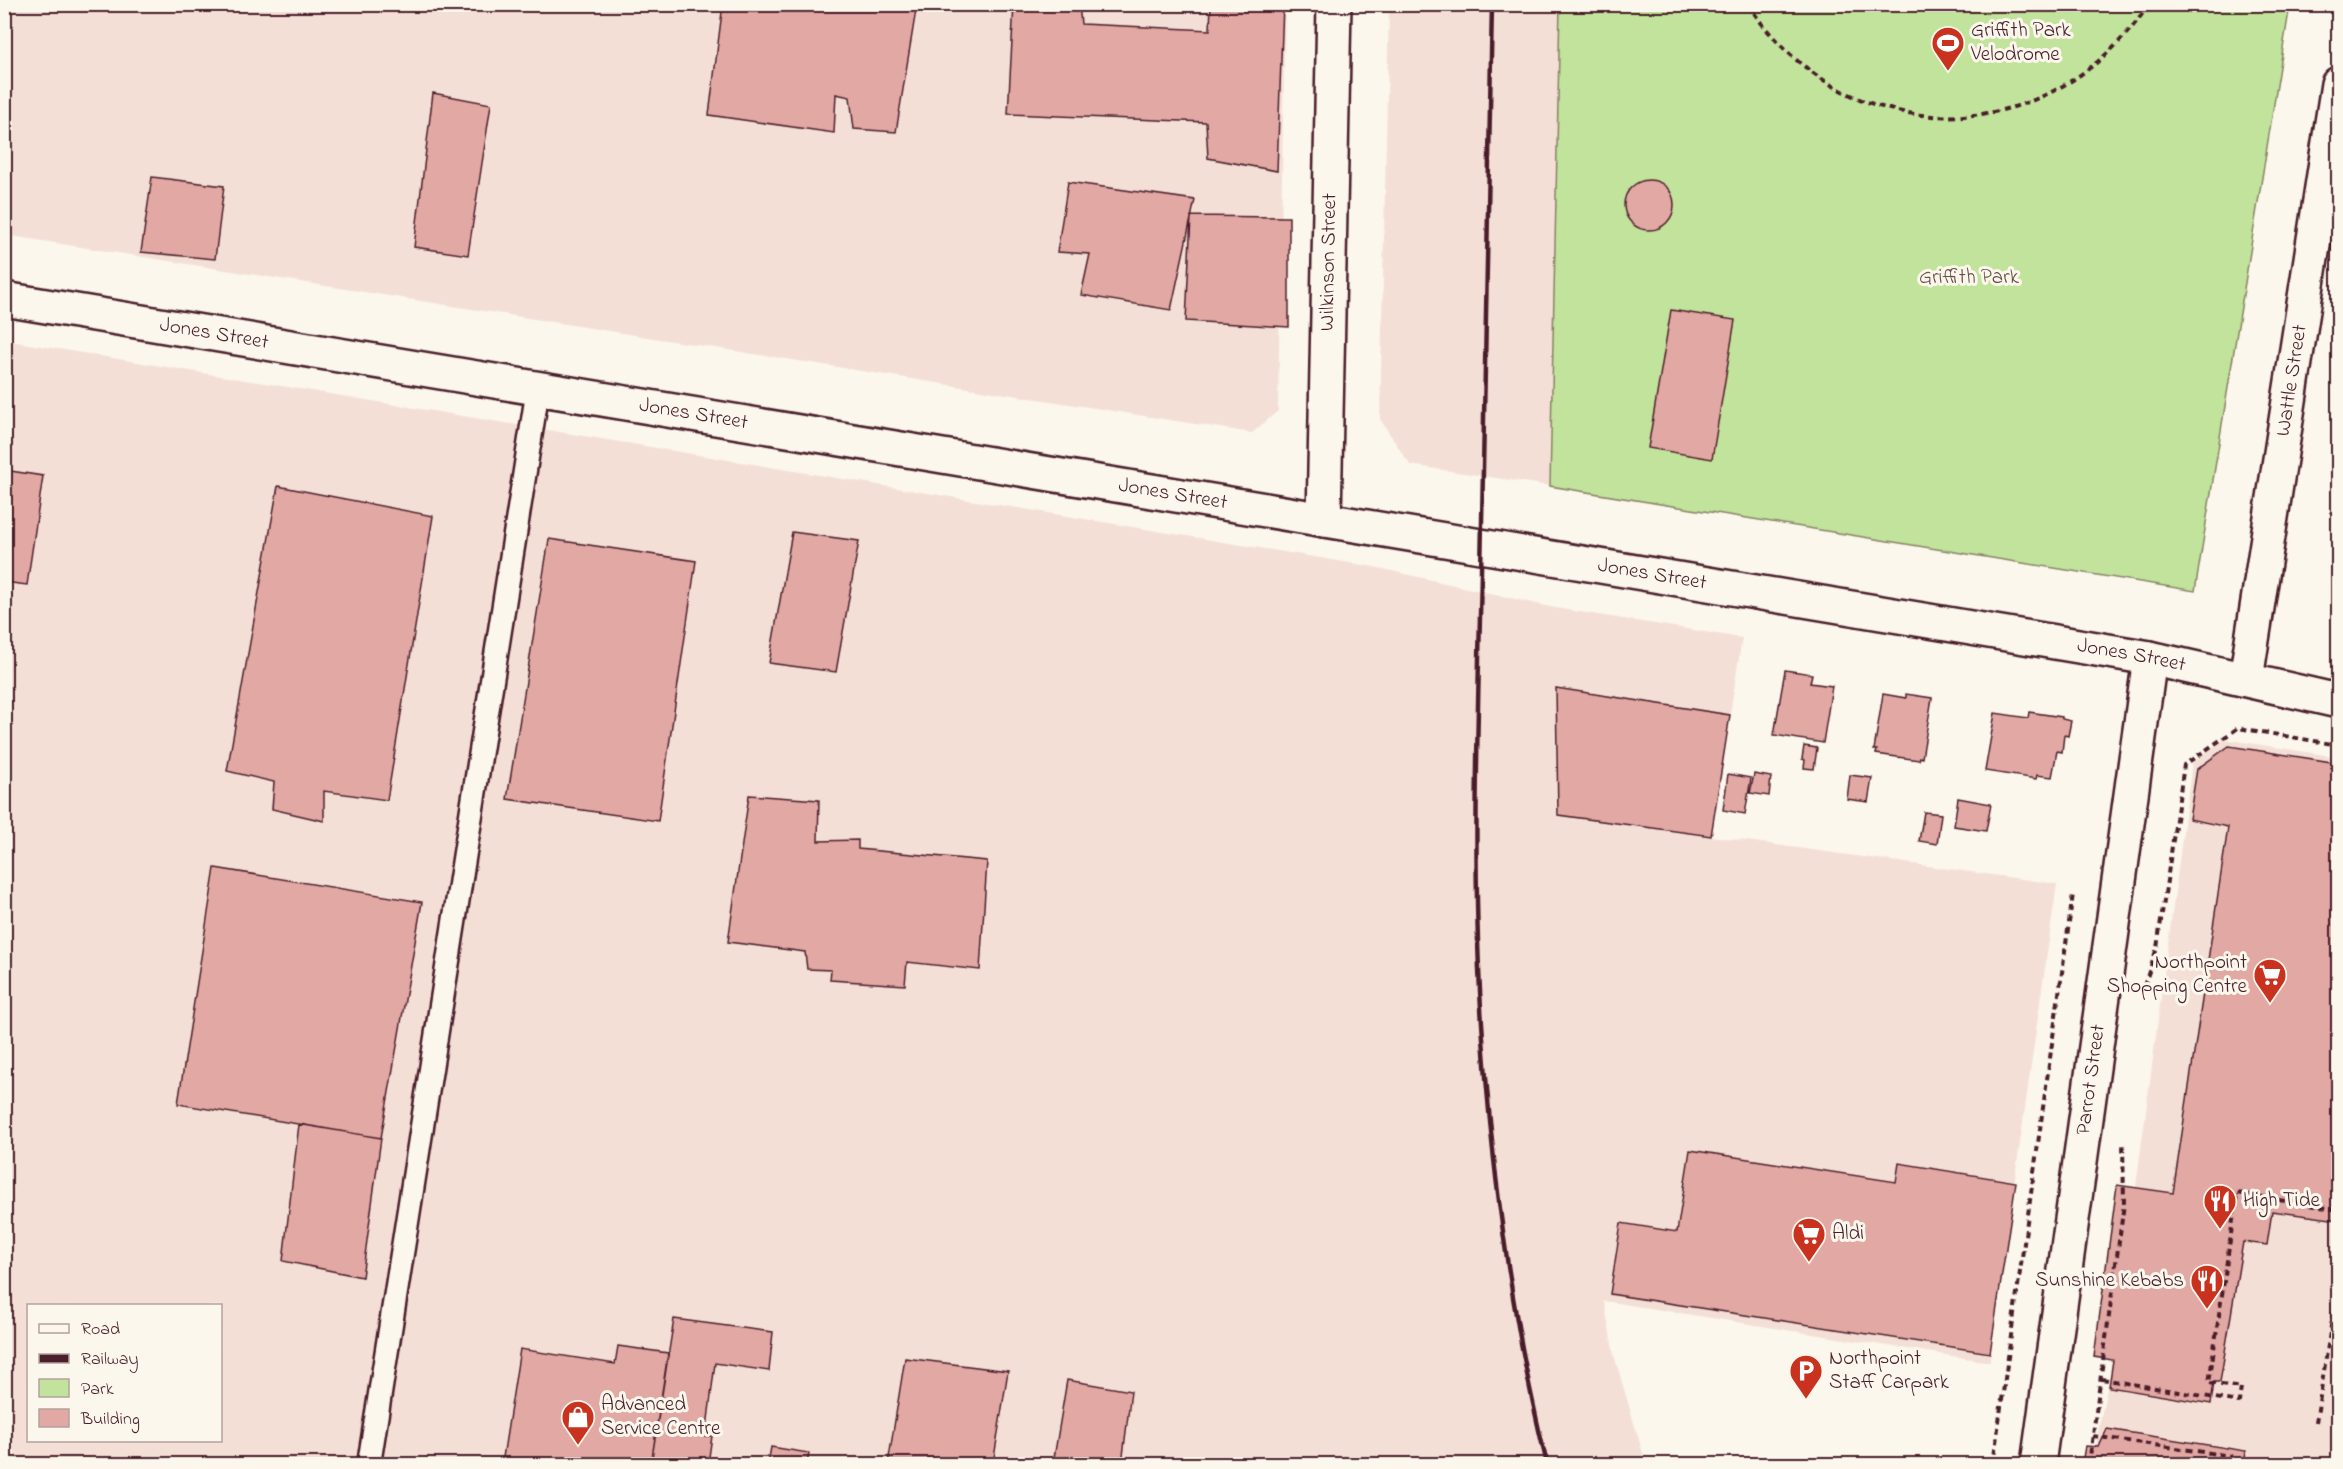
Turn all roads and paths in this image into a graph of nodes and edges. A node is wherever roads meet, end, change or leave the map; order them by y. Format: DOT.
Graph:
graph roads {
  1 [pos="1334,4"];
  2 [pos="1748,4"];
  3 [pos="2149,4"];
  4 [pos="2338,84"];
  5 [pos="4,299"];
  6 [pos="538,388"];
  7 [pos="1324,520"];
  8 [pos="2150,658"];
  9 [pos="2246,679"];
  10 [pos="2338,701"];
  11 [pos="2338,745"];
  12 [pos="2073,894"];
  13 [pos="2142,990"];
  14 [pos="2122,1132"];
  15 [pos="2338,1210"];
  16 [pos="2336,1294"];
  17 [pos="2102,1378"];
  18 [pos="2316,1422"];
  19 [pos="2093,1436"];
  20 [pos="369,1464"];
  21 [pos="1993,1464"];
  22 [pos="2038,1464"];
  23 [pos="2089,1464"];
  24 [pos="2230,1464"];
  1 -- 7 [label="street, Wilkinson Street"];
  2 -- 3 [label="path"];
  4 -- 9 [label="street, Wattle Street"];
  5 -- 6 [label="street, Jones Street"];
  6 -- 7 [label="street, Jones Street"];
  6 -- 20 [label="lane"];
  7 -- 8 [label="street, Jones Street"];
  8 -- 9 [label="street, Jones Street"];
  8 -- 22 [label="street, Parrot Street"];
  9 -- 10 [label="street, Jones Street"];
  11 -- 13 [label="path"];
  12 -- 21 [label="path"];
  14 -- 17 [label="path"];
  15 -- 17 [label="path"];
  16 -- 18 [label="path"];
  17 -- 19 [label="path"];
  19 -- 23 [label="path"];
  19 -- 24 [label="path"];
}
